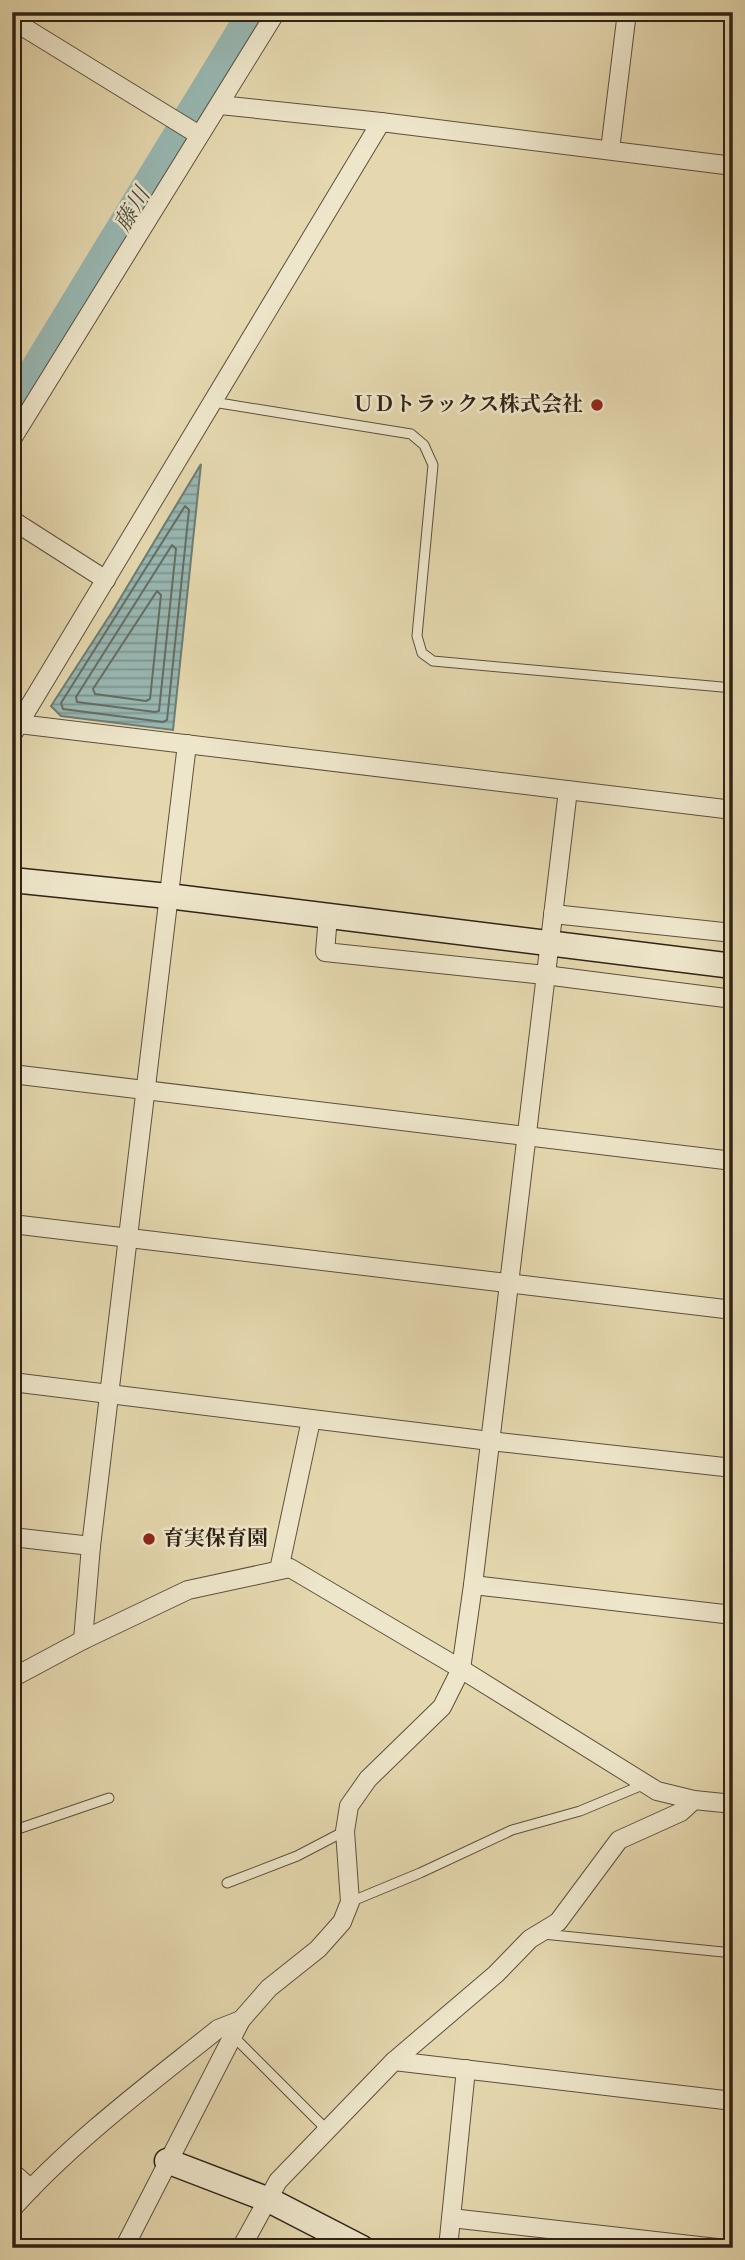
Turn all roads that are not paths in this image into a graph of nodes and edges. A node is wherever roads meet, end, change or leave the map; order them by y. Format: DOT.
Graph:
graph roads {
  1 [pos="276,12"];
  2 [pos="627,12"];
  3 [pos="12,20"];
  4 [pos="220,105"];
  5 [pos="381,122"];
  6 [pos="199,135"];
  7 [pos="610,150"];
  8 [pos="733,166"];
  9 [pos="213,402"];
  10 [pos="12,439"];
  11 [pos="12,520"];
  12 [pos="106,580"];
  13 [pos="733,688"];
  14 [pos="16,729"];
  15 [pos="187,744"];
  16 [pos="568,790"];
  17 [pos="733,810"];
  18 [pos="12,880"];
  19 [pos="168,896"];
  20 [pos="553,914"];
  21 [pos="328,916"];
  22 [pos="733,933"];
  23 [pos="550,943"];
  24 [pos="733,966"];
  25 [pos="545,975"];
  26 [pos="733,999"];
  27 [pos="12,1074"];
  28 [pos="146,1091"];
  29 [pos="526,1135"];
  30 [pos="733,1161"];
  31 [pos="12,1224"];
  32 [pos="129,1238"];
  33 [pos="508,1282"];
  34 [pos="733,1310"];
  35 [pos="12,1382"];
  36 [pos="109,1395"];
  37 [pos="311,1420"];
  38 [pos="490,1441"];
  39 [pos="733,1468"];
  40 [pos="12,1537"];
  41 [pos="90,1546"];
  42 [pos="279,1570"];
  43 [pos="473,1585"];
  44 [pos="733,1615"];
  45 [pos="83,1640"];
  46 [pos="461,1669"];
  47 [pos="12,1678"];
  48 [pos="645,1784"];
  49 [pos="109,1798"];
  50 [pos="694,1800"];
  51 [pos="733,1804"];
  52 [pos="12,1831"];
  53 [pos="345,1831"];
  54 [pos="228,1883"];
  55 [pos="350,1902"];
  56 [pos="539,1933"];
  57 [pos="733,1953"];
  58 [pos="237,2028"];
  59 [pos="394,2060"];
  60 [pos="466,2069"];
  61 [pos="733,2101"];
  62 [pos="327,2130"];
  63 [pos="167,2161"];
  64 [pos="12,2172"];
  65 [pos="31,2189"];
  66 [pos="269,2200"];
  67 [pos="12,2210"];
  68 [pos="451,2218"];
  69 [pos="124,2248"];
  70 [pos="240,2248"];
  71 [pos="362,2248"];
  72 [pos="448,2248"];
  73 [pos="717,2248"];
  1 -- 4 [label="street"];
  2 -- 7 [label="street"];
  3 -- 6 [label="street"];
  4 -- 5 [label="street"];
  4 -- 6 [label="street"];
  5 -- 7 [label="street"];
  5 -- 9 [label="street"];
  6 -- 10 [label="street"];
  7 -- 8 [label="street"];
  9 -- 12 [label="street"];
  9 -- 13 [label="lane"];
  11 -- 12 [label="street"];
  12 -- 14 [label="street"];
  14 -- 15 [label="street"];
  15 -- 16 [label="street"];
  15 -- 19 [label="street"];
  16 -- 17 [label="street"];
  16 -- 20 [label="street"];
  18 -- 19 [label="street"];
  19 -- 21 [label="street"];
  19 -- 28 [label="street"];
  20 -- 22 [label="street"];
  20 -- 23 [label="street"];
  21 -- 23 [label="street"];
  21 -- 25 [label="street"];
  23 -- 24 [label="street"];
  23 -- 25 [label="street"];
  25 -- 26 [label="street"];
  25 -- 29 [label="street"];
  27 -- 28 [label="street"];
  28 -- 29 [label="street"];
  28 -- 32 [label="street"];
  29 -- 30 [label="street"];
  29 -- 33 [label="street"];
  31 -- 32 [label="street"];
  32 -- 33 [label="street"];
  32 -- 36 [label="street"];
  33 -- 34 [label="street"];
  33 -- 38 [label="street"];
  35 -- 36 [label="street"];
  36 -- 37 [label="street"];
  36 -- 41 [label="street"];
  37 -- 38 [label="street"];
  37 -- 42 [label="street"];
  38 -- 39 [label="street"];
  38 -- 43 [label="street"];
  40 -- 41 [label="street"];
  41 -- 45 [label="street"];
  42 -- 45 [label="street"];
  42 -- 46 [label="street"];
  43 -- 44 [label="street"];
  43 -- 46 [label="street"];
  45 -- 47 [label="street"];
  46 -- 48 [label="street"];
  46 -- 53 [label="street"];
  48 -- 50 [label="street"];
  48 -- 55 [label="lane"];
  49 -- 52 [label="lane"];
  50 -- 51 [label="street"];
  50 -- 56 [label="street"];
  53 -- 54 [label="lane"];
  53 -- 55 [label="street"];
  55 -- 58 [label="street"];
  56 -- 57 [label="lane"];
  56 -- 59 [label="street"];
  58 -- 62 [label="lane"];
  58 -- 63 [label="street"];
  58 -- 65 [label="street"];
  59 -- 60 [label="street"];
  59 -- 62 [label="street"];
  60 -- 61 [label="street"];
  60 -- 68 [label="street"];
  62 -- 66 [label="street"];
  63 -- 66 [label="street"];
  63 -- 69 [label="street"];
  64 -- 65 [label="street"];
  65 -- 67 [label="street"];
  66 -- 70 [label="street"];
  66 -- 71 [label="street"];
  68 -- 72 [label="street"];
  68 -- 73 [label="street"];
}
